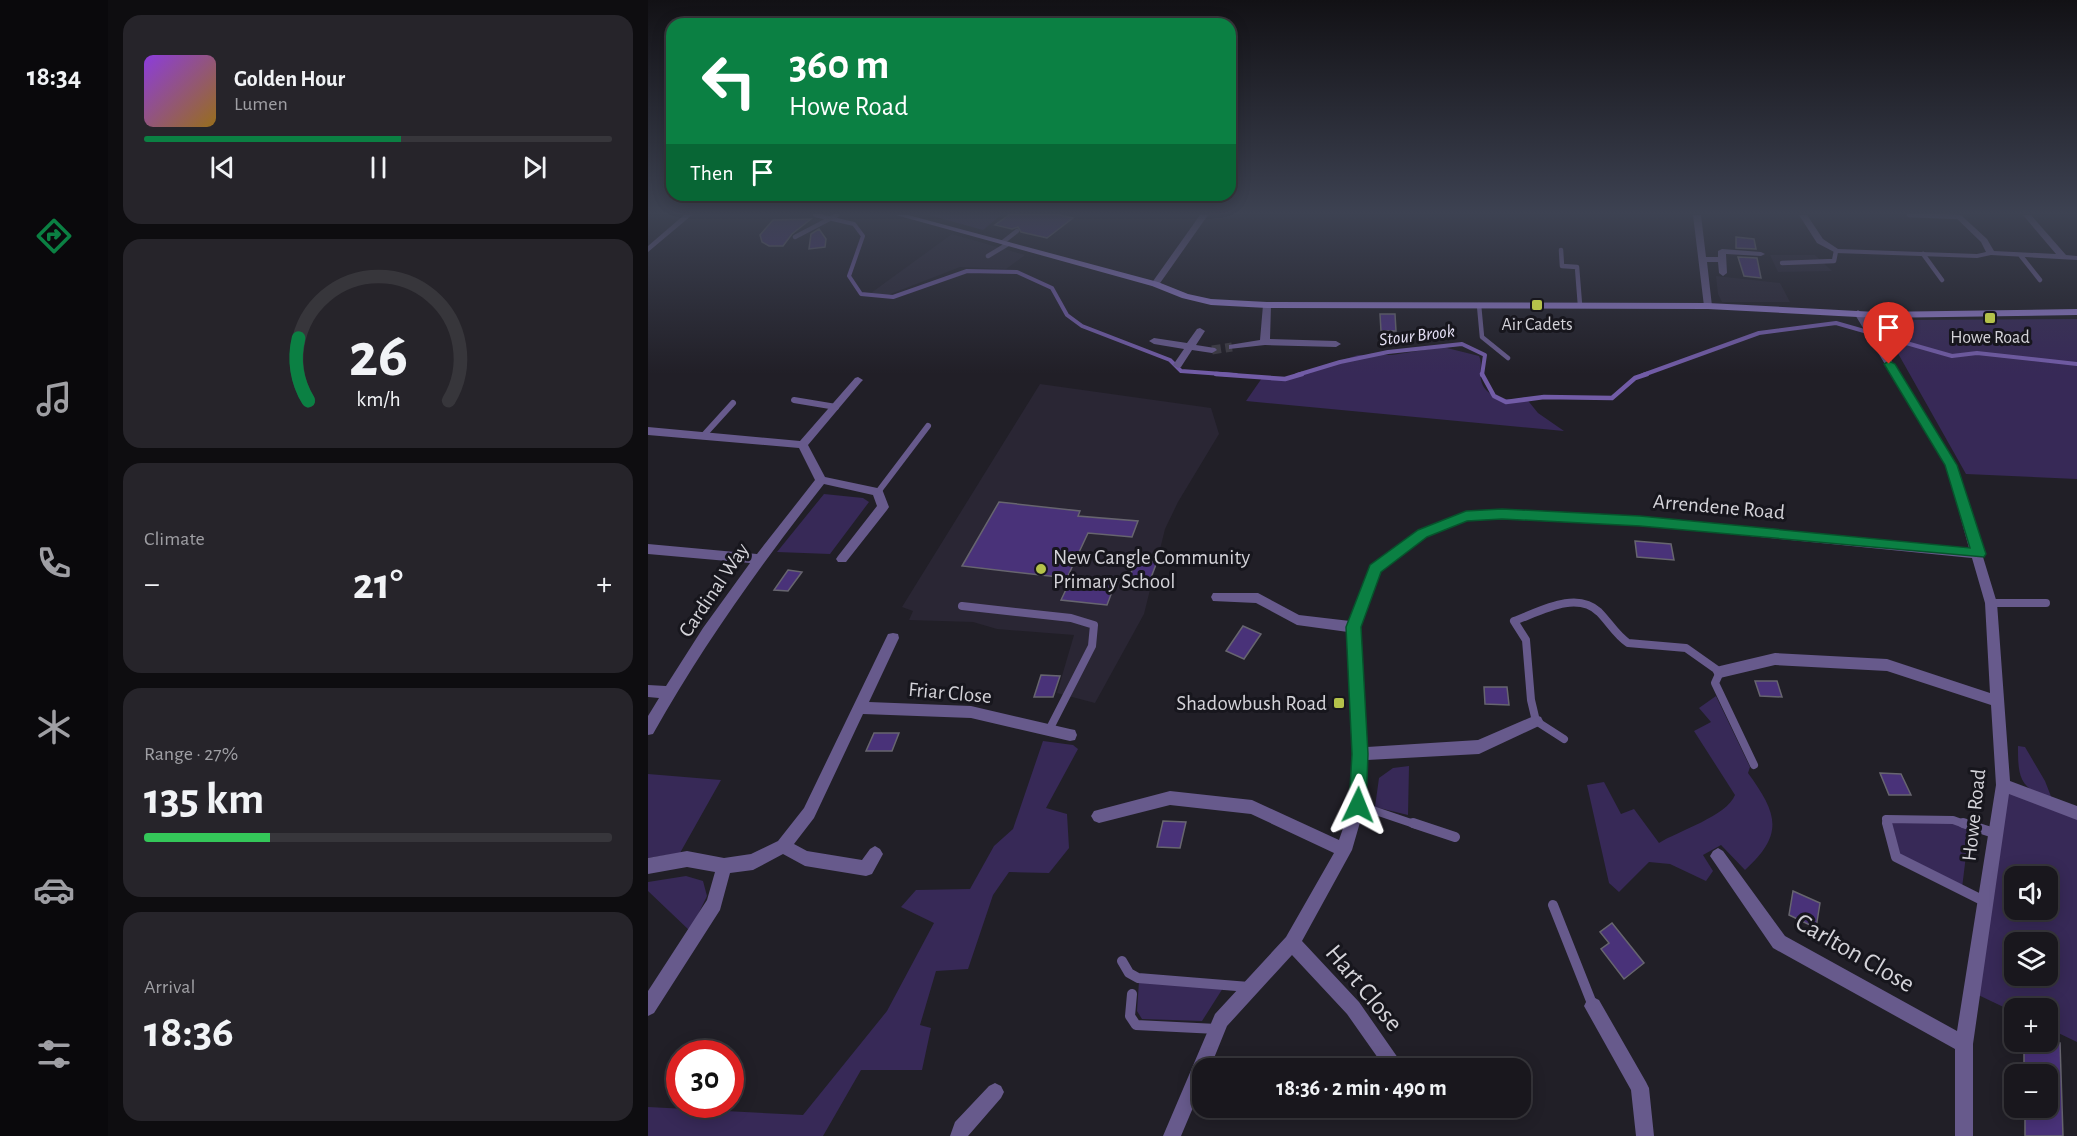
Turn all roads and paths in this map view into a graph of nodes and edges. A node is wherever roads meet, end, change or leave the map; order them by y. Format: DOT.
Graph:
graph roads {
  1 [pos="1097,268"];
  2 [pos="1166,268"];
  3 [pos="1576,268"];
  4 [pos="1703,268"];
  5 [pos="1723,268"];
  6 [pos="1933,268"];
  7 [pos="2030,268"];
  8 [pos="1723,273"];
  9 [pos="1942,280"];
  10 [pos="2040,280"];
  11 [pos="1155,284"];
  12 [pos="1266,305"];
  13 [pos="1479,305"];
  14 [pos="1580,305"];
  15 [pos="1708,306"];
  16 [pos="2077,312"];
  17 [pos="1858,313"];
  18 [pos="1200,331"];
  19 [pos="1154,341"];
  20 [pos="1265,342"];
  21 [pos="1336,344"];
  22 [pos="1232,347"];
  23 [pos="1188,348"];
  24 [pos="1212,350"];
  25 [pos="1508,358"];
  26 [pos="1178,365"];
  27 [pos="858,380"];
  28 [pos="794,400"];
  29 [pos="733,404"];
  30 [pos="836,407"];
  31 [pos="928,426"];
  32 [pos="648,431"];
  33 [pos="703,436"];
  34 [pos="803,445"];
  35 [pos="821,480"];
  36 [pos="878,492"];
  37 [pos="648,549"];
  38 [pos="1979,554"];
  39 [pos="757,559"];
  40 [pos="842,559"];
  41 [pos="1217,597"];
  42 [pos="1991,603"];
  43 [pos="2046,603"];
  44 [pos="962,606"];
  45 [pos="1354,627"];
  46 [pos="893,638"];
  47 [pos="1720,672"];
  48 [pos="648,691"];
  49 [pos="668,692"];
  50 [pos="1996,701"];
  51 [pos="859,708"];
  52 [pos="1536,722"];
  53 [pos="648,729"];
  54 [pos="1049,730"];
  55 [pos="1070,735"];
  56 [pos="1564,739"];
  57 [pos="1360,754"];
  58 [pos="1754,765"];
  59 [pos="2003,785"];
  60 [pos="1358,805"];
  61 [pos="2077,813"];
  62 [pos="1099,816"];
  63 [pos="1994,833"];
  64 [pos="1455,837"];
  65 [pos="783,846"];
  66 [pos="1344,850"];
  67 [pos="875,854"];
  68 [pos="1718,856"];
  69 [pos="648,866"];
  70 [pos="724,866"];
  71 [pos="1986,902"];
  72 [pos="1553,905"];
  73 [pos="1292,943"];
  74 [pos="1122,961"];
  75 [pos="1252,987"];
  76 [pos="1132,994"];
  77 [pos="1593,1006"];
  78 [pos="648,1007"];
  79 [pos="1217,1029"];
  80 [pos="1964,1044"];
  81 [pos="1389,1058"];
  82 [pos="995,1092"];
  83 [pos="959,1136"];
  84 [pos="1172,1136"];
  85 [pos="1645,1136"];
  86 [pos="1964,1136"];
  1 -- 11 [label="street"];
  2 -- 11 [label="street"];
  3 -- 14 [label="lane"];
  4 -- 15 [label="street"];
  5 -- 8 [label="street"];
  6 -- 9 [label="lane"];
  7 -- 10 [label="lane"];
  11 -- 12 [label="street"];
  12 -- 13 [label="street"];
  12 -- 20 [label="street"];
  13 -- 14 [label="street"];
  13 -- 25 [label="lane"];
  14 -- 15 [label="street"];
  15 -- 17 [label="street"];
  16 -- 17 [label="street"];
  17 -- 38 [label="street, Howe Road"];
  18 -- 23 [label="street"];
  19 -- 23 [label="street"];
  20 -- 21 [label="street"];
  20 -- 22 [label="street"];
  23 -- 24 [label="street"];
  23 -- 26 [label="street"];
  27 -- 30 [label="street"];
  28 -- 30 [label="lane"];
  29 -- 33 [label="lane"];
  30 -- 34 [label="street"];
  31 -- 36 [label="lane"];
  32 -- 33 [label="street"];
  33 -- 34 [label="street"];
  34 -- 35 [label="street"];
  35 -- 36 [label="street"];
  35 -- 39 [label="street, Cardinal Way"];
  36 -- 40 [label="street"];
  37 -- 39 [label="street"];
  38 -- 42 [label="street, Howe Road"];
  38 -- 45 [label="street, Arrendene Road"];
  39 -- 49 [label="street, Cardinal Way"];
  41 -- 45 [label="street"];
  42 -- 43 [label="lane"];
  42 -- 50 [label="street, Howe Road"];
  44 -- 54 [label="lane"];
  45 -- 57 [label="street, Arrendene Road"];
  46 -- 51 [label="street, Friar Close"];
  47 -- 50 [label="street"];
  47 -- 52 [label="lane"];
  47 -- 58 [label="lane"];
  48 -- 49 [label="street"];
  49 -- 53 [label="street, Cardinal Way"];
  50 -- 59 [label="street, Howe Road"];
  51 -- 54 [label="street, Friar Close"];
  51 -- 65 [label="street, Friar Close"];
  52 -- 56 [label="lane"];
  52 -- 57 [label="street"];
  54 -- 55 [label="street, Friar Close"];
  57 -- 60 [label="street, Arrendene Road"];
  59 -- 61 [label="street"];
  59 -- 63 [label="street, Howe Road"];
  60 -- 64 [label="lane"];
  60 -- 66 [label="street, Arrendene Road"];
  62 -- 66 [label="street"];
  63 -- 71 [label="street, Howe Road"];
  63 -- 71 [label="lane"];
  65 -- 67 [label="street"];
  65 -- 70 [label="street"];
  66 -- 73 [label="street, Arrendene Road"];
  68 -- 80 [label="street, Carlton Close"];
  69 -- 70 [label="street"];
  70 -- 78 [label="street"];
  71 -- 80 [label="street, Howe Road"];
  72 -- 77 [label="lane"];
  73 -- 75 [label="street, Arrendene Road"];
  73 -- 81 [label="street, Hart Close"];
  74 -- 75 [label="lane"];
  75 -- 79 [label="street, Arrendene Road"];
  76 -- 79 [label="lane"];
  77 -- 85 [label="street"];
  79 -- 84 [label="street, Arrendene Road"];
  80 -- 86 [label="street, Howe Road"];
  82 -- 83 [label="street"];
}
